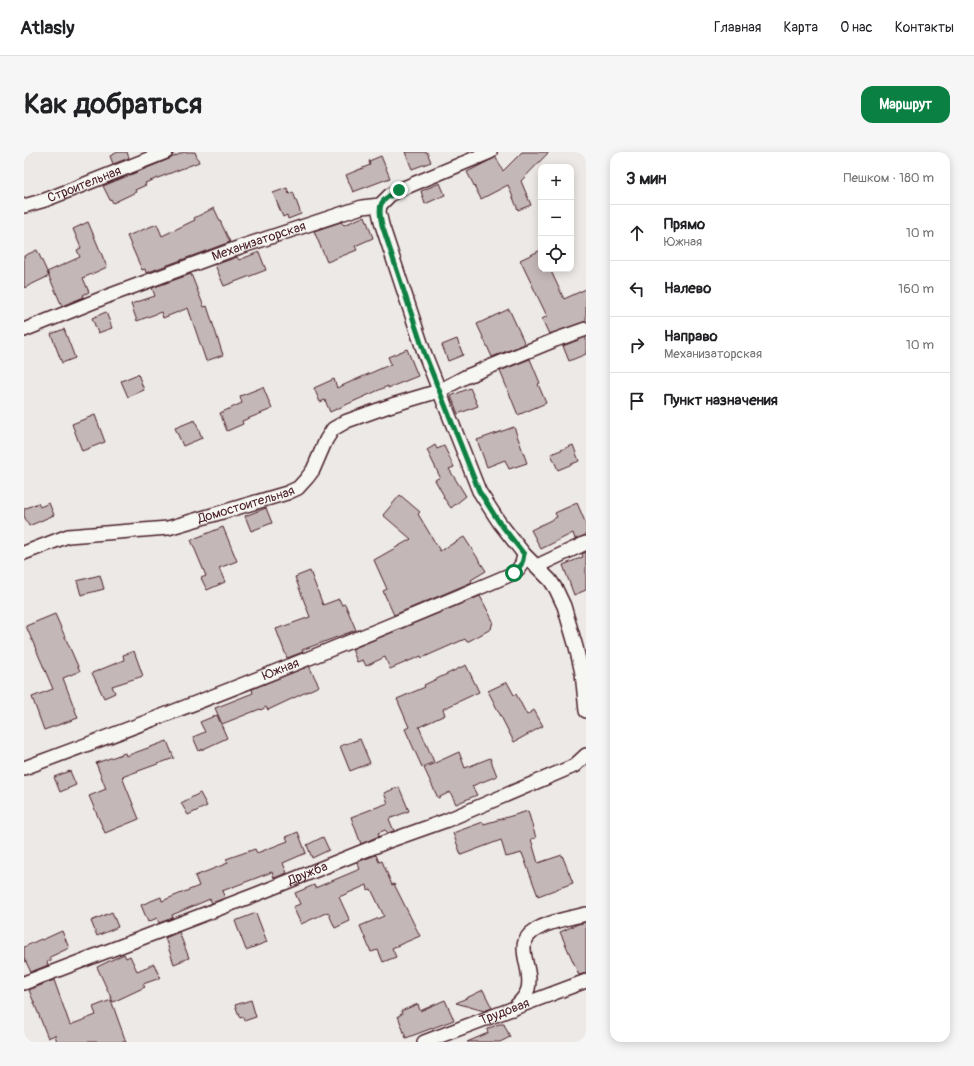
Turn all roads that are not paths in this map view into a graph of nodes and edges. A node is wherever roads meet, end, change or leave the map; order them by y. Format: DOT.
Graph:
graph roads {
  1 [pos="166,152"];
  2 [pos="490,152"];
  3 [pos="135,158"];
  4 [pos="380,205"];
  5 [pos="24,206"];
  6 [pos="586,329"];
  7 [pos="24,330"];
  8 [pos="439,391"];
  9 [pos="586,543"];
  10 [pos="24,553"];
  11 [pos="524,554"];
  12 [pos="537,566"];
  13 [pos="586,711"];
  14 [pos="586,755"];
  15 [pos="24,768"];
  16 [pos="586,914"];
  17 [pos="586,981"];
  18 [pos="24,983"];
  19 [pos="513,1009"];
  20 [pos="424,1042"];
  1 -- 3 [label="street, Строительная"];
  2 -- 4 [label="street"];
  3 -- 5 [label="street, Строительная"];
  4 -- 7 [label="street, Механизаторская"];
  4 -- 8 [label="street"];
  6 -- 8 [label="street, Домостоительная"];
  8 -- 10 [label="street, Домостоительная"];
  8 -- 11 [label="street"];
  9 -- 12 [label="street"];
  11 -- 12 [label="street"];
  11 -- 15 [label="street, Южная"];
  12 -- 13 [label="street"];
  14 -- 18 [label="street, Дружба"];
  16 -- 19 [label="street"];
  17 -- 19 [label="street, Трудовая"];
  19 -- 20 [label="street, Трудовая"];
}
